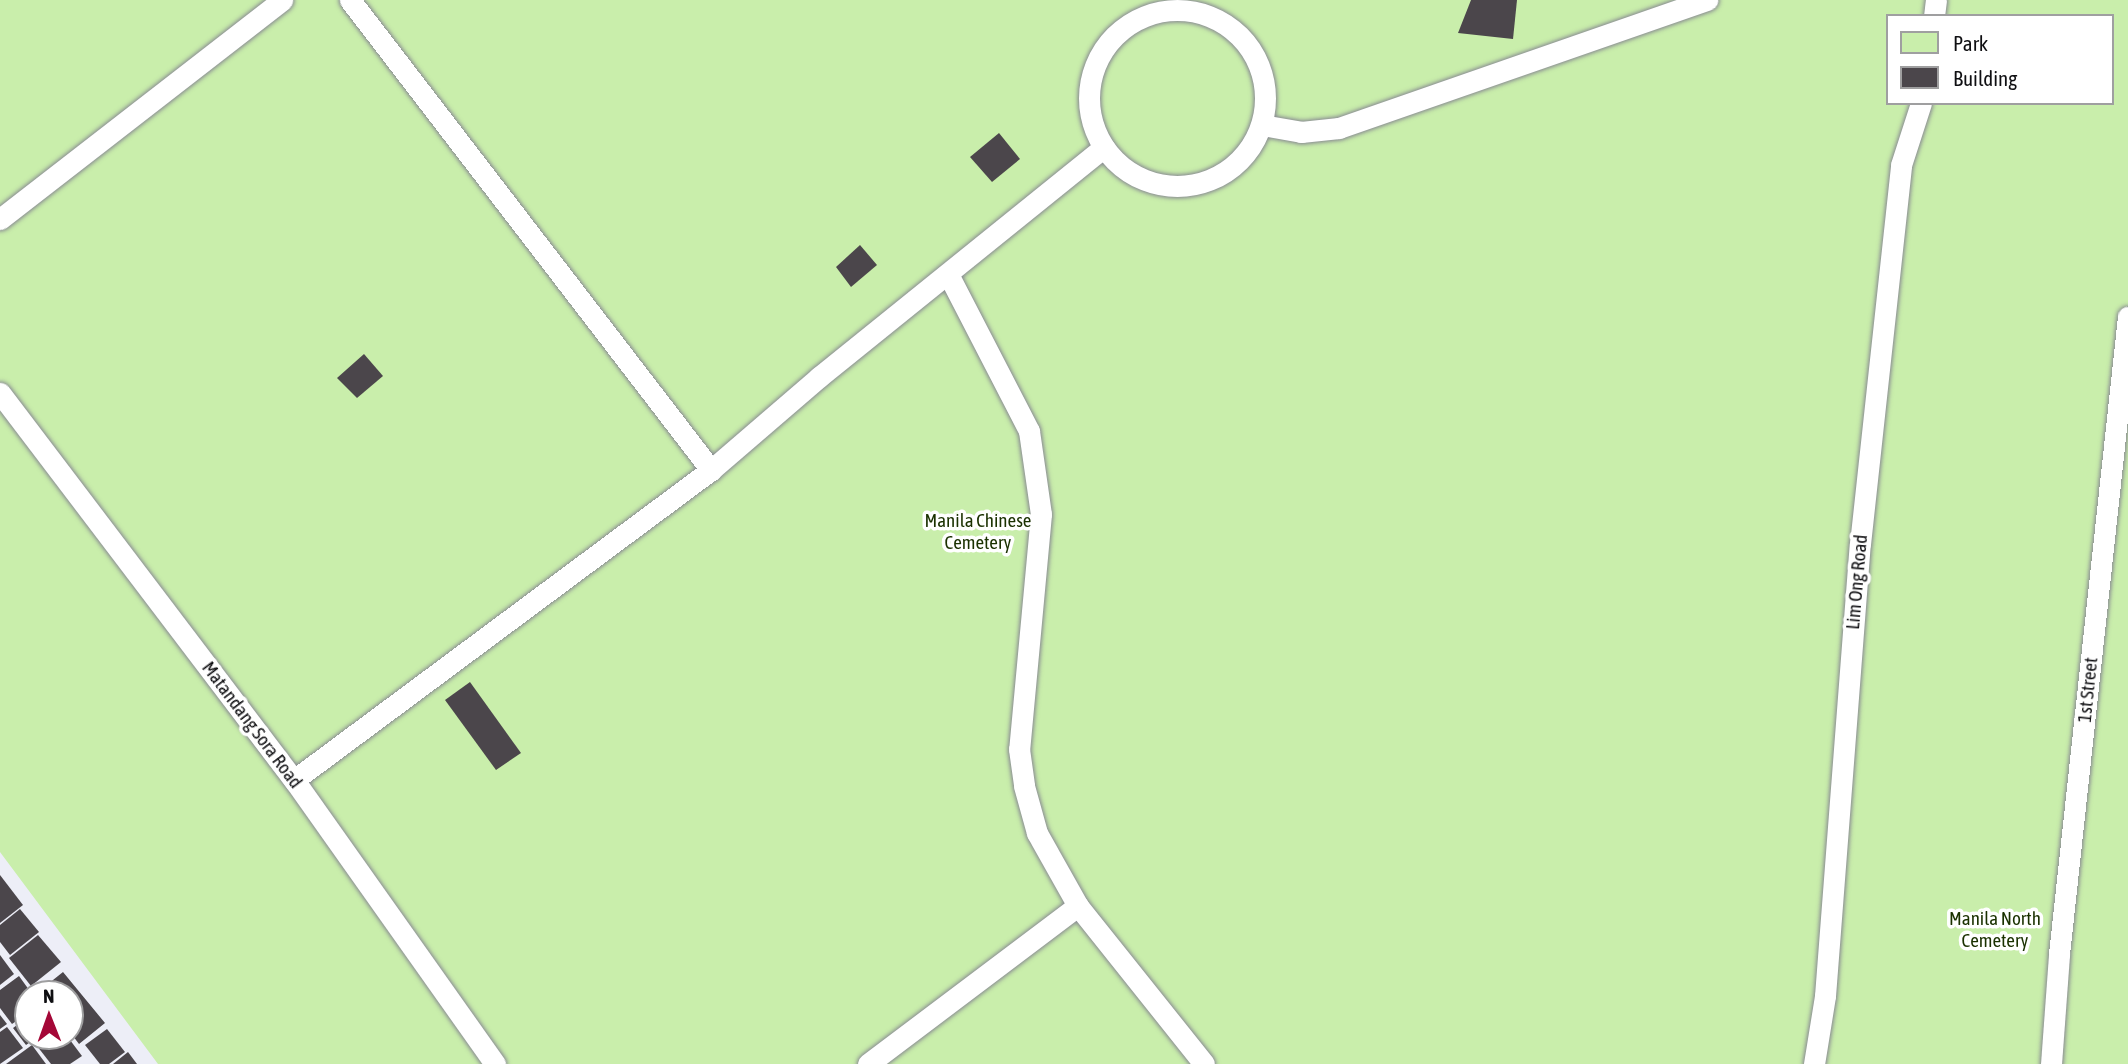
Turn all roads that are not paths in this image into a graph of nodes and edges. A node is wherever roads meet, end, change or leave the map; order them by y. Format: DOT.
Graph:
graph roads {
  1 [pos="282,0"];
  2 [pos="350,0"];
  3 [pos="1707,0"];
  4 [pos="1684,4"];
  5 [pos="1921,105"];
  6 [pos="1262,125"];
  7 [pos="1104,147"];
  8 [pos="0,219"];
  9 [pos="948,274"];
  10 [pos="2128,317"];
  11 [pos="0,393"];
  12 [pos="712,470"];
  13 [pos="294,780"];
  14 [pos="1078,906"];
  15 [pos="495,1064"];
  16 [pos="869,1064"];
  17 [pos="1204,1064"];
  18 [pos="1814,1064"];
  19 [pos="2052,1064"];
  1 -- 8 [label="lane"];
  2 -- 12 [label="lane"];
  3 -- 4 [label="lane"];
  4 -- 6 [label="lane"];
  5 -- 18 [label="lane, Lim Ong Road"];
  6 -- 7 [label="lane"];
  6 -- 7 [label="lane"];
  7 -- 9 [label="lane"];
  9 -- 12 [label="lane"];
  9 -- 14 [label="lane"];
  10 -- 19 [label="lane, 1st Street"];
  11 -- 13 [label="lane, Matandang Sora Road"];
  12 -- 13 [label="lane"];
  13 -- 15 [label="lane, Matandang Sora Road"];
  14 -- 16 [label="lane"];
  14 -- 17 [label="lane"];
}
